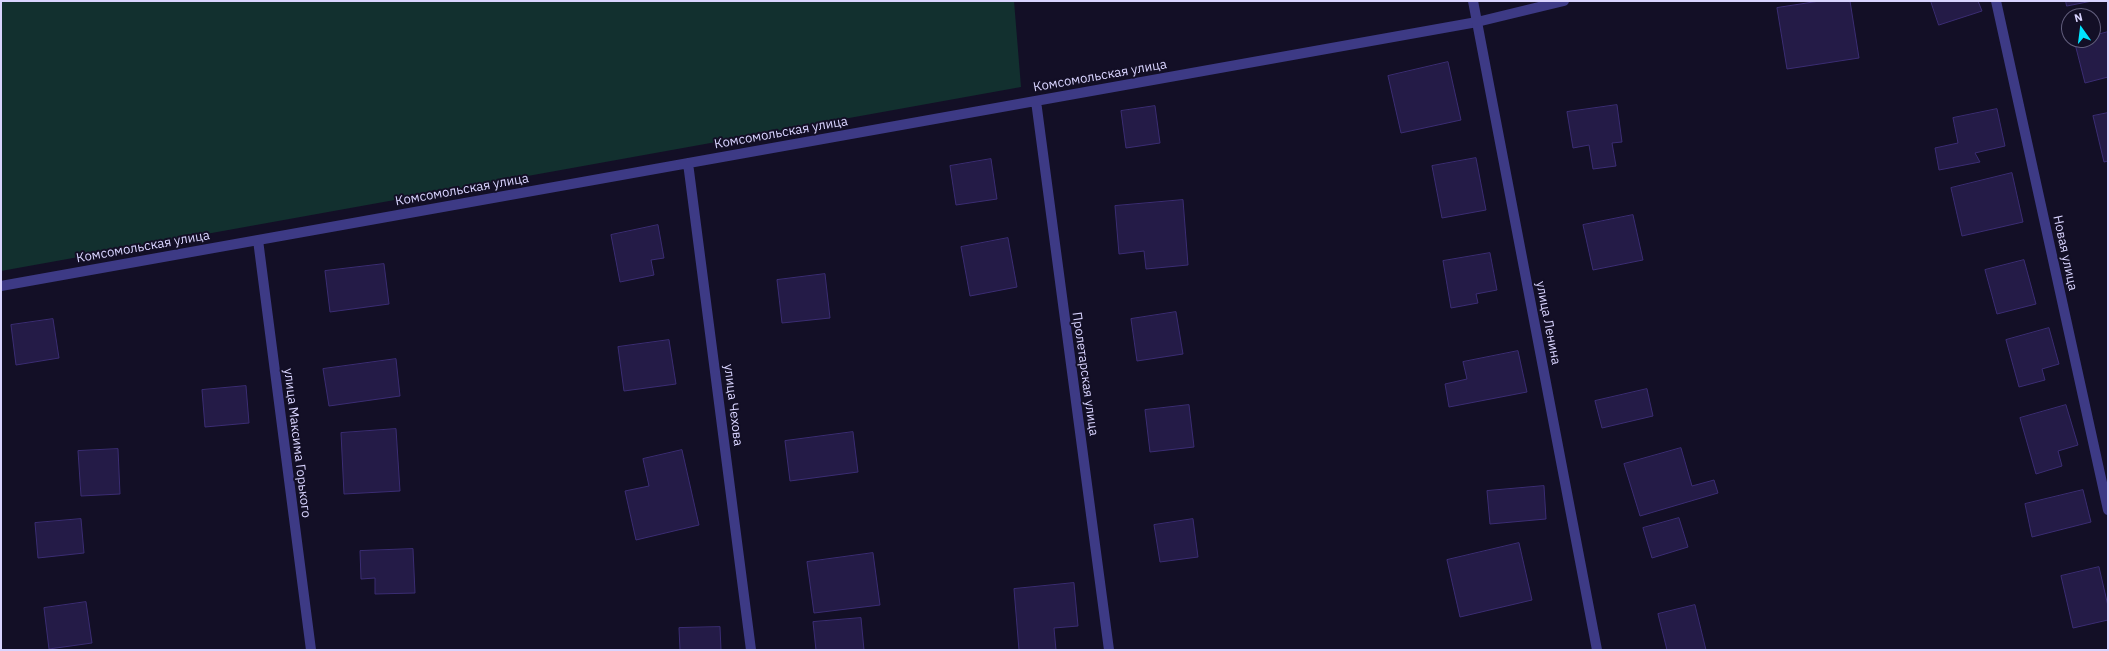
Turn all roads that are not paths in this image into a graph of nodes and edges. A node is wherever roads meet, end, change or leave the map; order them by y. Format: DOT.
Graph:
graph roads {
  1 [pos="1473,1"];
  2 [pos="1564,1"];
  3 [pos="1996,1"];
  4 [pos="1476,22"];
  5 [pos="1036,101"];
  6 [pos="688,163"];
  7 [pos="258,240"];
  8 [pos="1,286"];
  9 [pos="2108,510"];
  10 [pos="311,650"];
  11 [pos="751,650"];
  12 [pos="1109,650"];
  13 [pos="1597,650"];
  1 -- 4 [label="street, улица Ленина"];
  2 -- 4 [label="street, Комсомольская улица"];
  3 -- 9 [label="street, Новая улица"];
  4 -- 5 [label="street, Комсомольская улица"];
  4 -- 13 [label="street, улица Ленина"];
  5 -- 6 [label="street, Комсомольская улица"];
  5 -- 12 [label="street, Пролетарская улица"];
  6 -- 7 [label="street, Комсомольская улица"];
  6 -- 11 [label="street, улица Чехова"];
  7 -- 8 [label="street, Комсомольская улица"];
  7 -- 10 [label="street, улица Максима Горького"];
}
